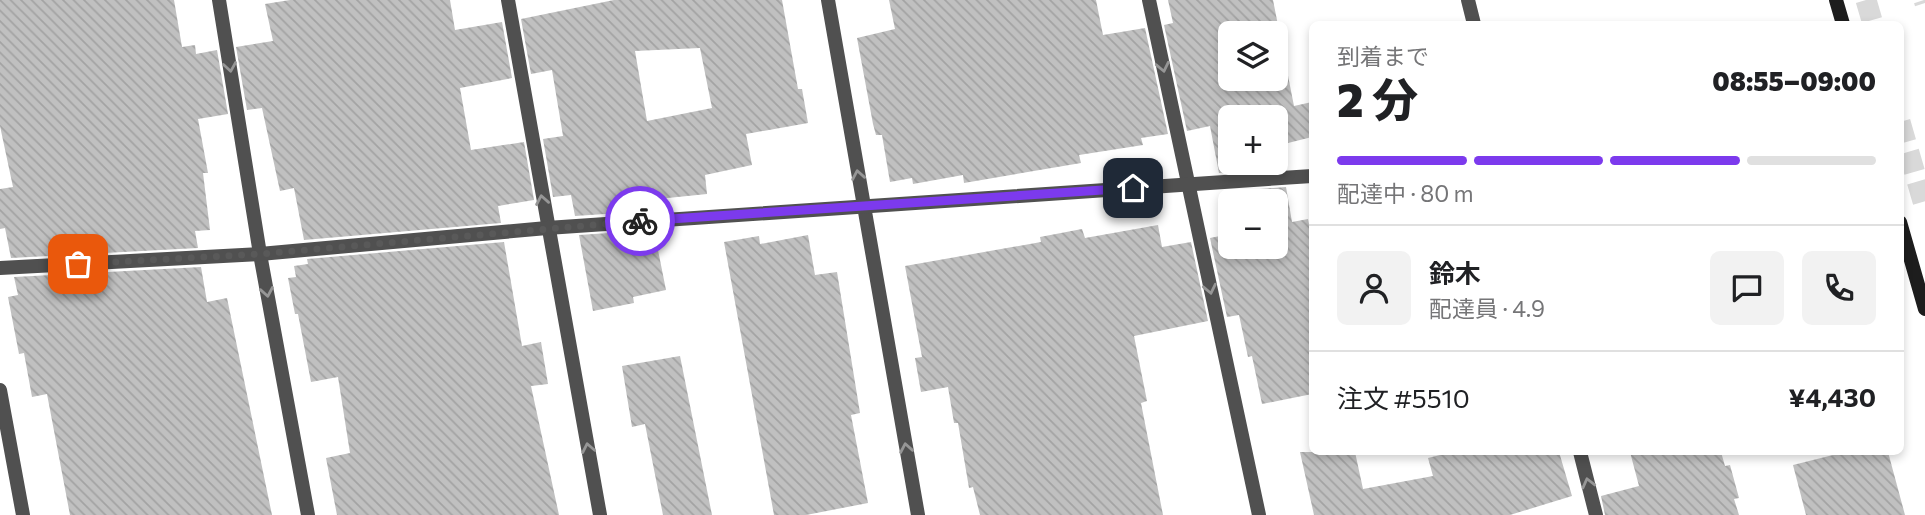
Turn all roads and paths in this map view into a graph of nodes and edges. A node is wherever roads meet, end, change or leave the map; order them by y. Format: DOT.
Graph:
graph roads {
  1 [pos="219,0"];
  2 [pos="508,0"];
  3 [pos="828,0"];
  4 [pos="1149,0"];
  5 [pos="1468,0"];
  6 [pos="1836,0"];
  7 [pos="1473,21"];
  8 [pos="1842,21"];
  9 [pos="1309,176"];
  10 [pos="1187,184"];
  11 [pos="863,205"];
  12 [pos="547,228"];
  13 [pos="1904,236"];
  14 [pos="260,254"];
  15 [pos="0,268"];
  16 [pos="1925,309"];
  17 [pos="0,390"];
  18 [pos="1581,455"];
  19 [pos="23,515"];
  20 [pos="308,515"];
  21 [pos="600,515"];
  22 [pos="918,515"];
  23 [pos="1259,515"];
  24 [pos="1596,515"];
  1 -- 14 [label="street, one-way"];
  12 -- 2 [label="street, one-way"];
  11 -- 3 [label="street, one-way"];
  4 -- 10 [label="street, one-way"];
  5 -- 7 [label="street"];
  6 -- 8 [label="street"];
  9 -- 10 [label="street"];
  10 -- 11 [label="street"];
  10 -- 23 [label="street, one-way"];
  11 -- 12 [label="street"];
  22 -- 11 [label="street, one-way"];
  12 -- 14 [label="street"];
  21 -- 12 [label="street, one-way"];
  13 -- 16 [label="street"];
  14 -- 15 [label="street"];
  14 -- 20 [label="street, one-way"];
  17 -- 19 [label="street"];
  24 -- 18 [label="street, one-way"];
}
